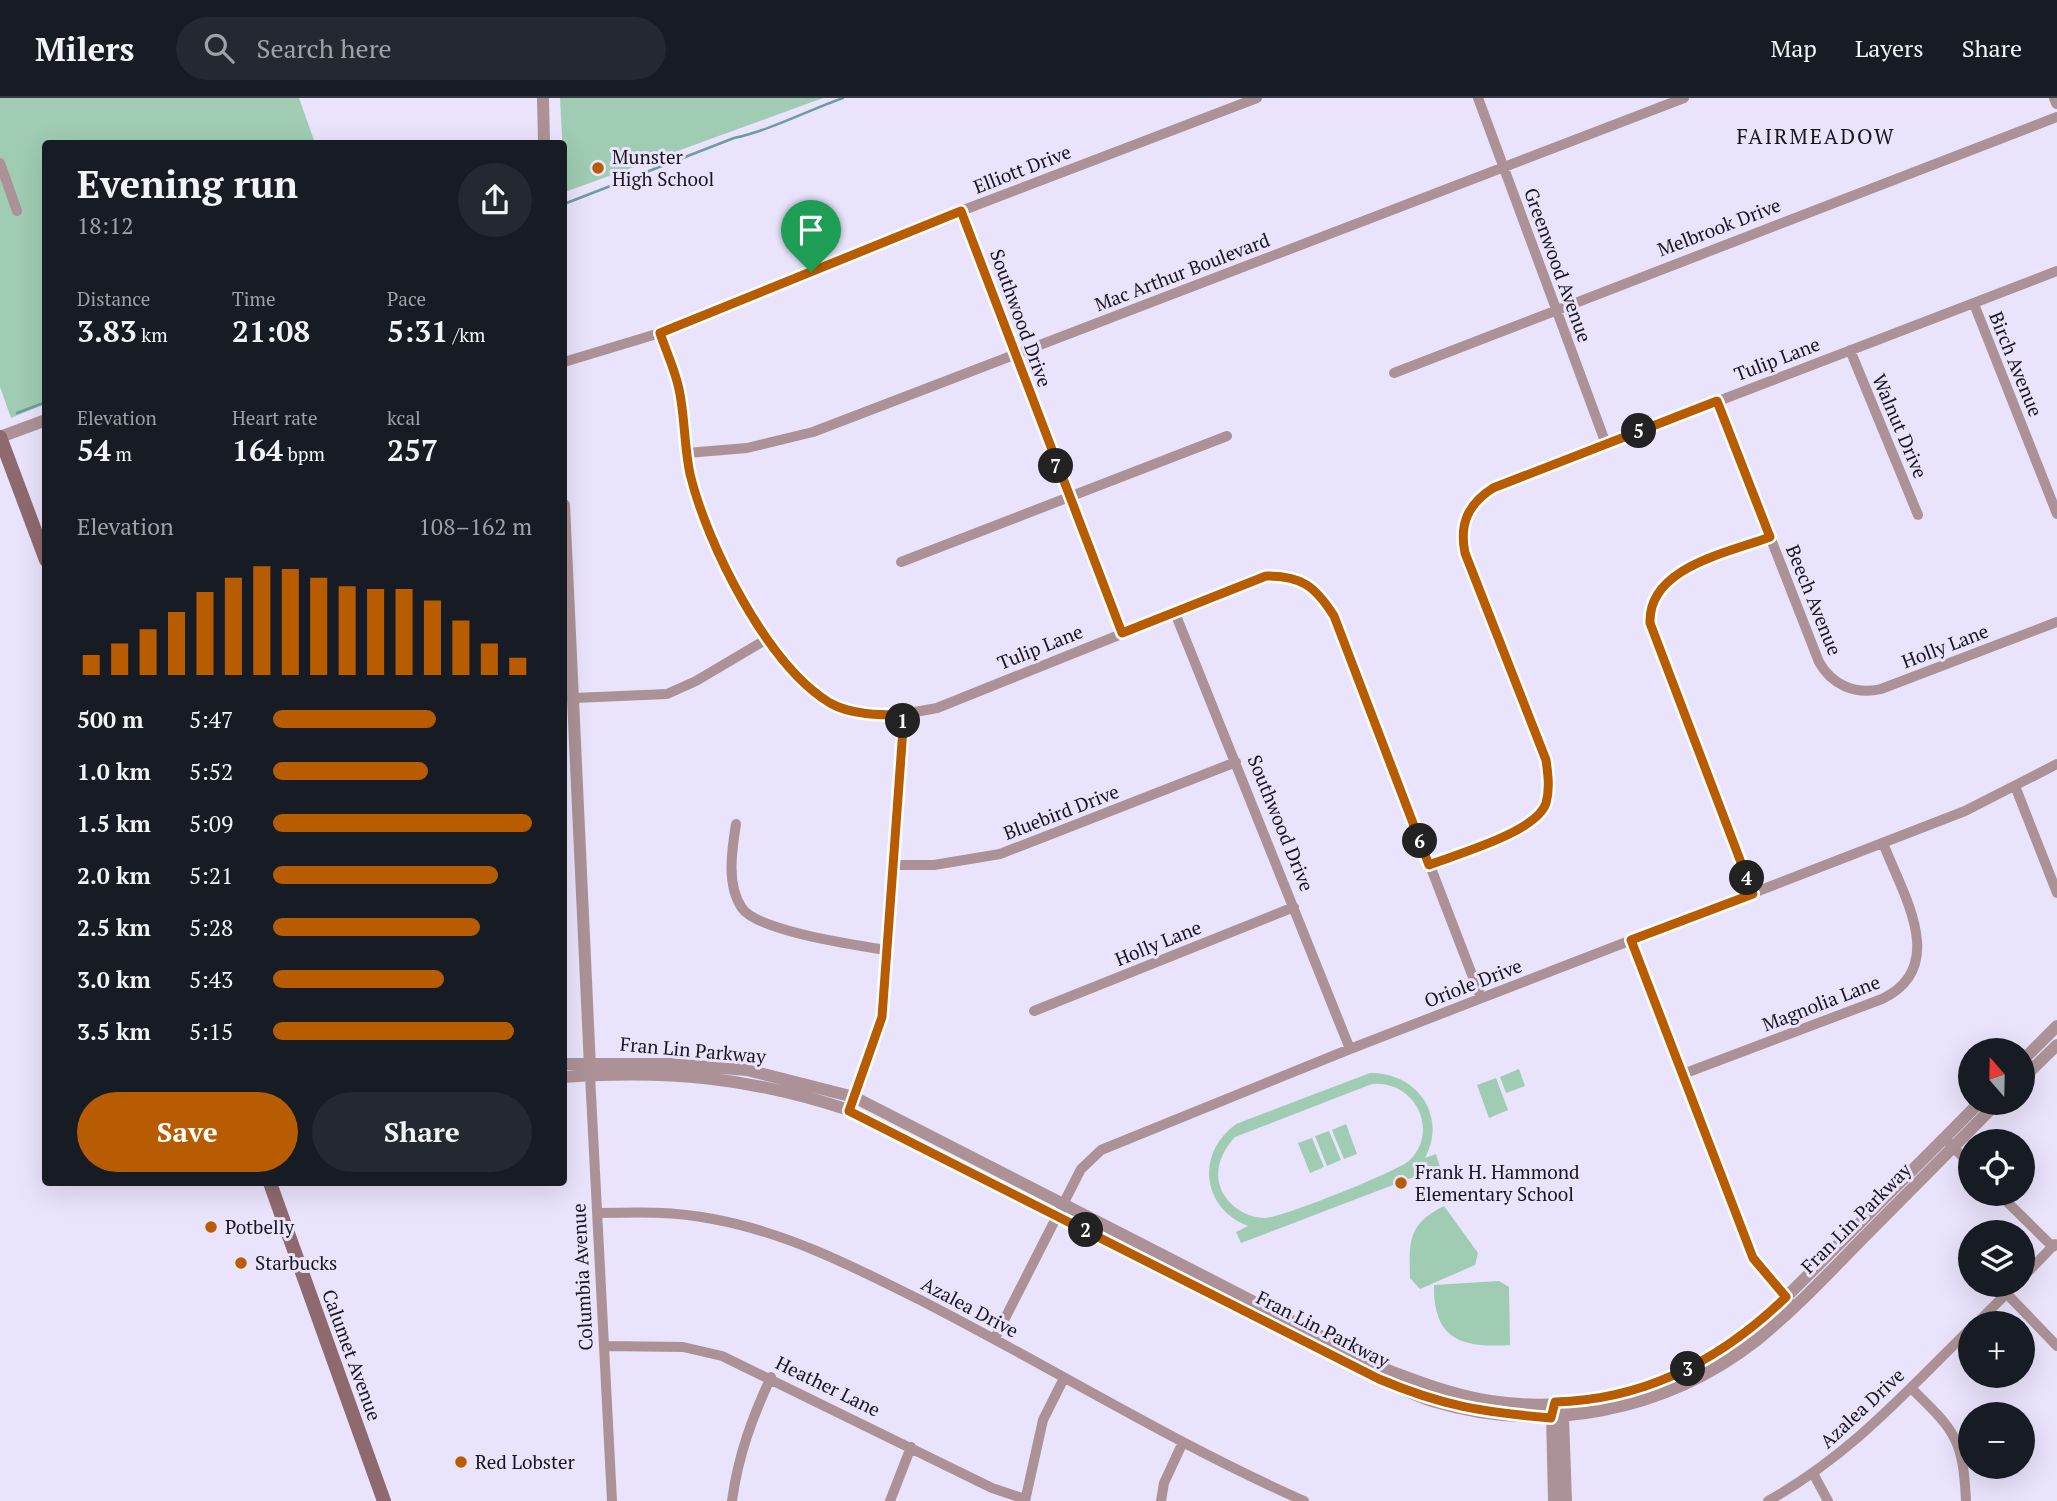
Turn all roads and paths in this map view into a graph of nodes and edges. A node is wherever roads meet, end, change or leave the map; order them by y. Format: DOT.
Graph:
graph roads {
  1 [pos="542,98"];
  2 [pos="1257,98"];
  3 [pos="1478,98"];
  4 [pos="1684,98"];
  5 [pos="2055,98"];
  6 [pos="2057,103"];
  7 [pos="2057,117"];
  8 [pos="544,140"];
  9 [pos="0,163"];
  10 [pos="1504,169"];
  11 [pos="17,211"];
  12 [pos="961,211"];
  13 [pos="2057,271"];
  14 [pos="1974,304"];
  15 [pos="1555,309"];
  16 [pos="660,333"];
  17 [pos="1850,350"];
  18 [pos="1014,355"];
  19 [pos="567,361"];
  20 [pos="1394,373"];
  21 [pos="1717,401"];
  22 [pos="42,421"];
  23 [pos="1227,436"];
  24 [pos="0,437"];
  25 [pos="1606,444"];
  26 [pos="687,453"];
  27 [pos="1068,498"];
  28 [pos="2057,514"];
  29 [pos="1919,515"];
  30 [pos="1770,537"];
  31 [pos="42,549"];
  32 [pos="901,562"];
  33 [pos="1175,613"];
  34 [pos="567,622"];
  35 [pos="2057,622"];
  36 [pos="1122,633"];
  37 [pos="767,639"];
  38 [pos="1844,686"];
  39 [pos="574,698"];
  40 [pos="904,715"];
  41 [pos="1236,762"];
  42 [pos="2057,764"];
  43 [pos="2015,786"];
  44 [pos="736,824"];
  45 [pos="1883,842"];
  46 [pos="891,865"];
  47 [pos="1429,865"];
  48 [pos="2057,893"];
  49 [pos="1753,894"];
  50 [pos="1294,908"];
  51 [pos="1631,940"];
  52 [pos="885,950"];
  53 [pos="1481,998"];
  54 [pos="1034,1011"];
  55 [pos="2057,1026"];
  56 [pos="2057,1045"];
  57 [pos="2035,1048"];
  58 [pos="1350,1049"];
  59 [pos="567,1064"];
  60 [pos="2035,1066"];
  61 [pos="590,1068"];
  62 [pos="1683,1074"];
  63 [pos="567,1076"];
  64 [pos="855,1097"];
  65 [pos="849,1111"];
  66 [pos="1970,1115"];
  67 [pos="1982,1115"];
  68 [pos="1949,1142"];
  69 [pos="1958,1151"];
  70 [pos="271,1186"];
  71 [pos="2012,1206"];
  72 [pos="1059,1209"];
  73 [pos="597,1213"];
  74 [pos="2055,1245"];
  75 [pos="2035,1265"];
  76 [pos="1786,1297"];
  77 [pos="2004,1297"];
  78 [pos="2010,1297"];
  79 [pos="1795,1307"];
  80 [pos="1989,1311"];
  81 [pos="995,1338"];
  82 [pos="1958,1341"];
  83 [pos="605,1346"];
  84 [pos="2057,1346"];
  85 [pos="771,1377"];
  86 [pos="1064,1378"];
  87 [pos="1911,1388"];
  88 [pos="1555,1402"];
  89 [pos="1557,1418"];
  90 [pos="1183,1442"];
  91 [pos="911,1447"];
  92 [pos="1814,1475"];
  93 [pos="1025,1500"];
  94 [pos="384,1501"];
  95 [pos="612,1501"];
  96 [pos="732,1501"];
  97 [pos="890,1501"];
  98 [pos="1161,1501"];
  99 [pos="1302,1501"];
  100 [pos="1554,1501"];
  101 [pos="1566,1501"];
  102 [pos="1768,1501"];
  103 [pos="1828,1501"];
  104 [pos="1966,1501"];
  1 -- 8 [label="street"];
  2 -- 12 [label="street, Elliott Drive"];
  3 -- 10 [label="street, Greenwood Avenue"];
  4 -- 10 [label="street, Mac Arthur Boulevard"];
  5 -- 6 [label="street"];
  7 -- 15 [label="street, Melbrook Drive"];
  9 -- 11 [label="street"];
  10 -- 15 [label="street, Greenwood Avenue"];
  10 -- 18 [label="street, Mac Arthur Boulevard"];
  12 -- 16 [label="street, Elliott Drive"];
  12 -- 18 [label="street, Southwood Drive"];
  13 -- 14 [label="street, Tulip Lane"];
  14 -- 17 [label="street, Tulip Lane"];
  14 -- 28 [label="street, Birch Avenue"];
  15 -- 20 [label="street, Melbrook Drive"];
  15 -- 25 [label="street, Greenwood Avenue"];
  16 -- 19 [label="street, Elliott Drive"];
  16 -- 26 [label="street, Tulip Lane"];
  17 -- 21 [label="street, Tulip Lane"];
  17 -- 29 [label="street, Walnut Drive"];
  18 -- 26 [label="street, Mac Arthur Boulevard"];
  18 -- 27 [label="street, Southwood Drive"];
  21 -- 25 [label="street, Tulip Lane"];
  21 -- 30 [label="street, Beech Avenue"];
  22 -- 24 [label="street"];
  23 -- 27 [label="street"];
  24 -- 31 [label="main road"];
  25 -- 47 [label="street, Tulip Lane"];
  26 -- 37 [label="street, Tulip Lane"];
  27 -- 32 [label="street"];
  27 -- 36 [label="street, Southwood Drive"];
  30 -- 38 [label="street, Beech Avenue"];
  30 -- 49 [label="street"];
  33 -- 36 [label="street, Tulip Lane"];
  33 -- 41 [label="street, Southwood Drive"];
  33 -- 47 [label="street, Tulip Lane"];
  34 -- 39 [label="street, Columbia Avenue"];
  35 -- 38 [label="street, Holly Lane"];
  36 -- 40 [label="street, Tulip Lane"];
  37 -- 39 [label="street"];
  37 -- 40 [label="street, Tulip Lane"];
  39 -- 61 [label="street, Columbia Avenue"];
  40 -- 46 [label="street"];
  41 -- 46 [label="street, Bluebird Drive"];
  41 -- 50 [label="street, Southwood Drive"];
  42 -- 43 [label="street, Oriole Drive"];
  43 -- 45 [label="street, Oriole Drive"];
  43 -- 48 [label="street"];
  44 -- 52 [label="street"];
  45 -- 49 [label="street, Oriole Drive"];
  45 -- 62 [label="street, Magnolia Lane"];
  46 -- 52 [label="street"];
  47 -- 53 [label="street, Tulip Lane"];
  49 -- 51 [label="street, Oriole Drive"];
  50 -- 54 [label="street, Holly Lane"];
  50 -- 58 [label="street, Southwood Drive"];
  51 -- 53 [label="street, Oriole Drive"];
  51 -- 62 [label="street"];
  52 -- 64 [label="street"];
  53 -- 58 [label="street, Oriole Drive"];
  55 -- 57 [label="street"];
  56 -- 60 [label="street"];
  58 -- 72 [label="street, Oriole Drive"];
  59 -- 61 [label="street, Fran Lin Parkway"];
  61 -- 63 [label="street, Fran Lin Parkway"];
  61 -- 64 [label="street, Fran Lin Parkway"];
  61 -- 65 [label="street, Fran Lin Parkway"];
  61 -- 73 [label="street, Columbia Avenue"];
  62 -- 76 [label="street"];
  64 -- 65 [label="street"];
  64 -- 72 [label="street, Fran Lin Parkway"];
  65 -- 72 [label="street, Fran Lin Parkway"];
  66 -- 68 [label="street, Fran Lin Parkway"];
  67 -- 68 [label="street, Fran Lin Parkway"];
  68 -- 69 [label="street"];
  68 -- 76 [label="street, Fran Lin Parkway"];
  68 -- 79 [label="street, Fran Lin Parkway"];
  70 -- 94 [label="main road, Calumet Avenue"];
  71 -- 74 [label="street"];
  72 -- 81 [label="street, Oriole Drive"];
  72 -- 88 [label="street, Fran Lin Parkway"];
  72 -- 89 [label="street, Fran Lin Parkway"];
  73 -- 81 [label="street, Azalea Drive"];
  73 -- 83 [label="street, Columbia Avenue"];
  74 -- 75 [label="street"];
  76 -- 79 [label="street"];
  76 -- 88 [label="street, Fran Lin Parkway"];
  77 -- 80 [label="street"];
  78 -- 84 [label="street"];
  79 -- 89 [label="street, Fran Lin Parkway"];
  81 -- 86 [label="street, Azalea Drive"];
  82 -- 87 [label="street, Azalea Drive"];
  83 -- 85 [label="street, Heather Lane"];
  83 -- 95 [label="street, Columbia Avenue"];
  85 -- 91 [label="street, Heather Lane"];
  85 -- 96 [label="street"];
  86 -- 90 [label="street, Azalea Drive"];
  86 -- 93 [label="street"];
  87 -- 92 [label="street, Azalea Drive"];
  87 -- 104 [label="street"];
  88 -- 89 [label="street"];
  89 -- 100 [label="street"];
  89 -- 101 [label="street"];
  90 -- 98 [label="street"];
  90 -- 99 [label="street, Azalea Drive"];
  91 -- 93 [label="street, Heather Lane"];
  91 -- 97 [label="street"];
  92 -- 102 [label="street, Azalea Drive"];
  92 -- 103 [label="street"];
}
